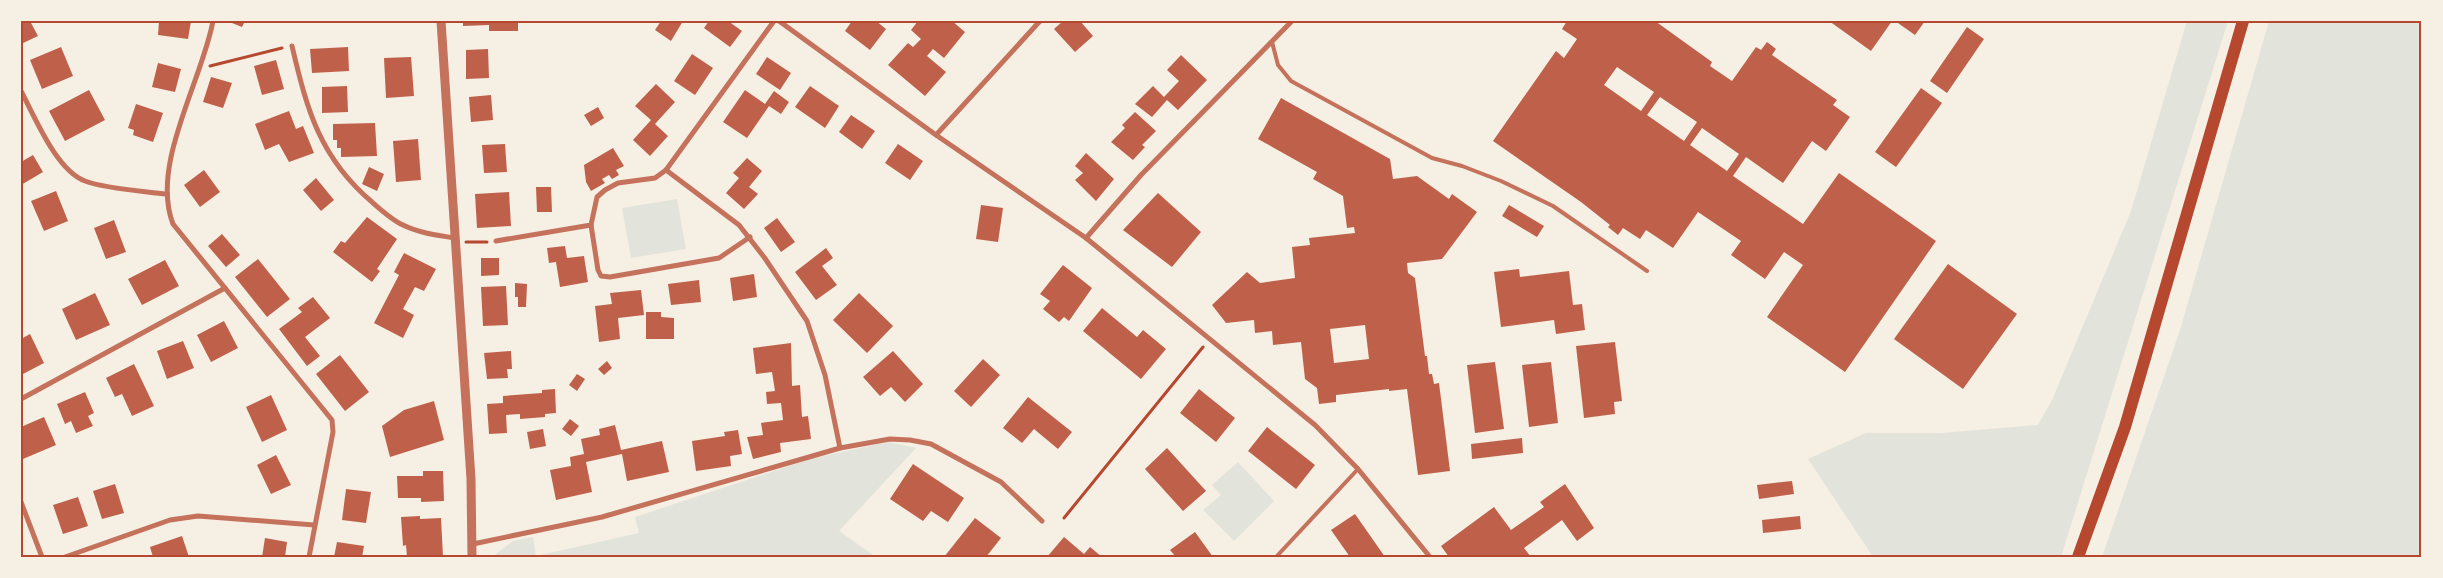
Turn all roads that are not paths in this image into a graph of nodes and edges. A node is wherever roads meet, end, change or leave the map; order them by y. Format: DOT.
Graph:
graph roads {
  1 [pos="213,21"];
  2 [pos="441,21"];
  3 [pos="774,21"];
  4 [pos="779,21"];
  5 [pos="1040,21"];
  6 [pos="1292,21"];
  7 [pos="2242,21"];
  8 [pos="1272,42"];
  9 [pos="292,46"];
  10 [pos="21,91"];
  11 [pos="936,135"];
  12 [pos="666,170"];
  13 [pos="166,194"];
  14 [pos="591,225"];
  15 [pos="750,237"];
  16 [pos="454,238"];
  17 [pos="1086,238"];
  18 [pos="496,241"];
  19 [pos="1647,271"];
  20 [pos="225,288"];
  21 [pos="21,399"];
  22 [pos="840,448"];
  23 [pos="1358,469"];
  24 [pos="21,502"];
  25 [pos="1042,521"];
  26 [pos="314,525"];
  27 [pos="473,544"];
  28 [pos="42,557"];
  29 [pos="65,557"];
  30 [pos="309,557"];
  31 [pos="472,557"];
  32 [pos="1276,557"];
  33 [pos="1430,557"];
  34 [pos="2078,557"];
  1 -- 13 [label="street"];
  2 -- 16 [label="street"];
  3 -- 12 [label="street"];
  4 -- 11 [label="street"];
  5 -- 11 [label="street"];
  6 -- 8 [label="street"];
  7 -- 34 [label="main road"];
  8 -- 17 [label="street"];
  8 -- 19 [label="lane"];
  9 -- 16 [label="street"];
  10 -- 13 [label="street"];
  11 -- 17 [label="street"];
  12 -- 14 [label="street"];
  12 -- 15 [label="street"];
  13 -- 20 [label="street"];
  14 -- 15 [label="street"];
  14 -- 18 [label="street"];
  15 -- 22 [label="street"];
  16 -- 27 [label="street"];
  17 -- 23 [label="street"];
  20 -- 21 [label="street"];
  20 -- 26 [label="street"];
  22 -- 25 [label="street"];
  22 -- 27 [label="street"];
  23 -- 32 [label="lane"];
  23 -- 33 [label="street"];
  24 -- 28 [label="street"];
  26 -- 29 [label="street"];
  26 -- 30 [label="street"];
  27 -- 31 [label="street"];
}
